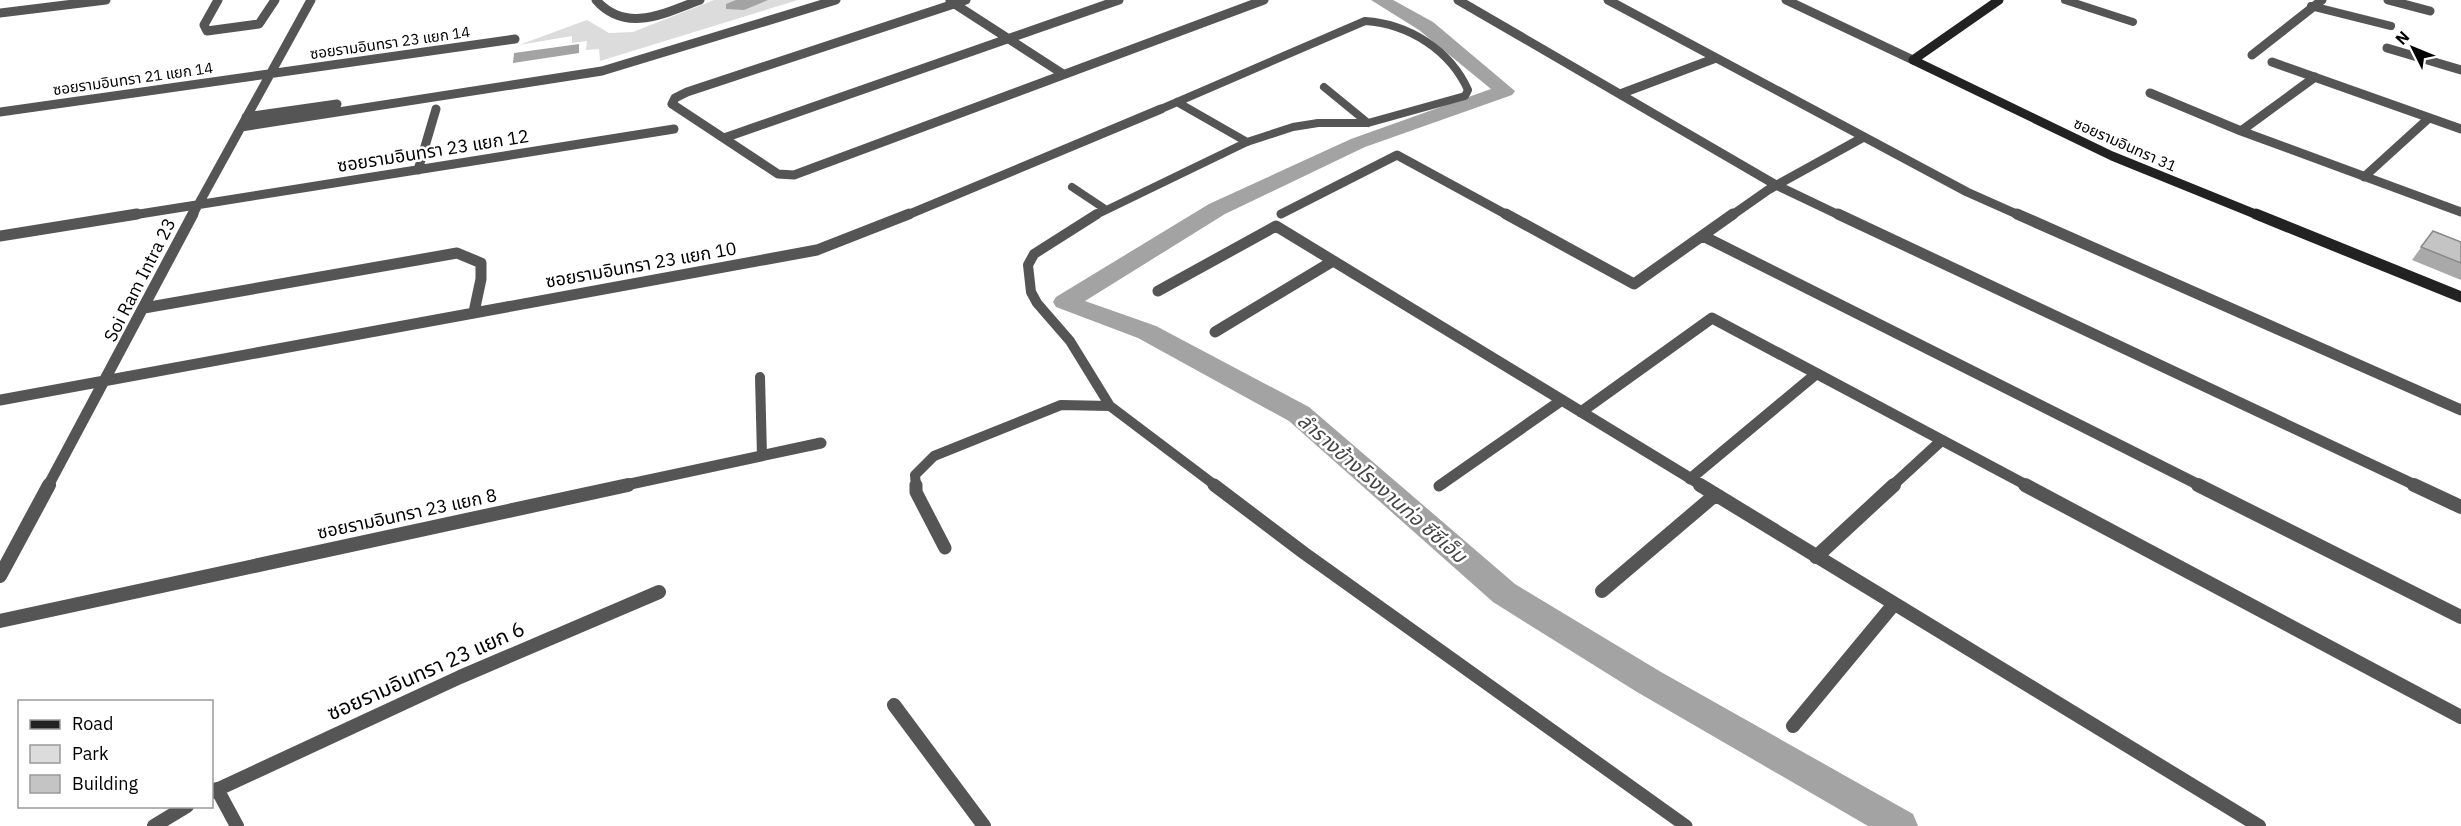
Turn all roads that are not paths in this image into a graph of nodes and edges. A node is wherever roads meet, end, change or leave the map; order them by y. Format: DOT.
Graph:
graph roads {
  1 [pos="106,0"];
  2 [pos="218,0"];
  3 [pos="275,0"];
  4 [pos="311,0"];
  5 [pos="596,0"];
  6 [pos="700,0"];
  7 [pos="809,0"];
  8 [pos="836,0"];
  9 [pos="966,0"];
  10 [pos="1119,0"];
  11 [pos="1264,0"];
  12 [pos="1458,0"];
  13 [pos="1608,0"];
  14 [pos="1785,0"];
  15 [pos="1999,0"];
  16 [pos="2065,0"];
  17 [pos="2322,0"];
  18 [pos="2388,0"];
  19 [pos="952,2"];
  20 [pos="2311,6"];
  21 [pos="2430,11"];
  22 [pos="0,13"];
  23 [pos="2133,22"];
  24 [pos="2391,26"];
  25 [pos="515,39"];
  26 [pos="1008,40"];
  27 [pos="2387,48"];
  28 [pos="2252,55"];
  29 [pos="1716,58"];
  30 [pos="1913,60"];
  31 [pos="2272,62"];
  32 [pos="2461,70"];
  33 [pos="269,74"];
  34 [pos="1063,74"];
  35 [pos="2315,77"];
  36 [pos="1324,87"];
  37 [pos="2150,93"];
  38 [pos="1620,94"];
  39 [pos="1177,102"];
  40 [pos="436,109"];
  41 [pos="1161,109"];
  42 [pos="0,112"];
  43 [pos="2429,118"];
  44 [pos="243,122"];
  45 [pos="1368,123"];
  46 [pos="674,129"];
  47 [pos="2461,129"];
  48 [pos="2241,130"];
  49 [pos="724,138"];
  50 [pos="1862,138"];
  51 [pos="1247,142"];
  52 [pos="418,170"];
  53 [pos="2364,177"];
  54 [pos="1776,185"];
  55 [pos="1072,187"];
  56 [pos="196,206"];
  57 [pos="1105,209"];
  58 [pos="2461,212"];
  59 [pos="1281,214"];
  60 [pos="0,236"];
  61 [pos="1703,236"];
  62 [pos="1333,261"];
  63 [pos="1158,291"];
  64 [pos="2461,297"];
  65 [pos="144,308"];
  66 [pos="474,312"];
  67 [pos="1215,332"];
  68 [pos="1816,374"];
  69 [pos="760,377"];
  70 [pos="106,381"];
  71 [pos="0,400"];
  72 [pos="1562,400"];
  73 [pos="1110,406"];
  74 [pos="2461,410"];
  75 [pos="1581,412"];
  76 [pos="1941,441"];
  77 [pos="821,443"];
  78 [pos="762,456"];
  79 [pos="1690,479"];
  80 [pos="1439,486"];
  81 [pos="1715,495"];
  82 [pos="2461,507"];
  83 [pos="945,548"];
  84 [pos="1816,557"];
  85 [pos="0,576"];
  86 [pos="1602,591"];
  87 [pos="659,592"];
  88 [pos="1894,604"];
  89 [pos="2461,617"];
  90 [pos="0,621"];
  91 [pos="894,705"];
  92 [pos="2461,717"];
  93 [pos="1793,726"];
  94 [pos="214,791"];
  95 [pos="185,808"];
  96 [pos="154,826"];
  97 [pos="237,826"];
  98 [pos="984,826"];
  99 [pos="1686,826"];
  100 [pos="2259,826"];
  1 -- 22 [label="street"];
  2 -- 3 [label="street"];
  4 -- 33 [label="street, Soi Ram Intra 23"];
  5 -- 6 [label="street"];
  7 -- 44 [label="street"];
  8 -- 44 [label="street"];
  9 -- 19 [label="street"];
  10 -- 26 [label="street"];
  11 -- 34 [label="street"];
  12 -- 38 [label="street"];
  13 -- 29 [label="street"];
  14 -- 30 [label="street, ซอยรามอินทรา 31"];
  15 -- 30 [label="street"];
  16 -- 23 [label="lane"];
  17 -- 20 [label="street"];
  18 -- 21 [label="street"];
  19 -- 26 [label="street"];
  19 -- 49 [label="street"];
  20 -- 24 [label="lane"];
  20 -- 28 [label="street"];
  25 -- 33 [label="street, ซอยรามอินทรา 23 แยก 14"];
  26 -- 34 [label="street"];
  26 -- 49 [label="street"];
  27 -- 32 [label="street"];
  29 -- 38 [label="street"];
  29 -- 50 [label="street"];
  30 -- 64 [label="street, ซอยรามอินทรา 31"];
  31 -- 35 [label="street"];
  33 -- 42 [label="street, ซอยรามอินทรา 21 แยก 14"];
  33 -- 44 [label="street, Soi Ram Intra 23"];
  34 -- 49 [label="street"];
  35 -- 43 [label="street"];
  35 -- 48 [label="street"];
  36 -- 45 [label="lane"];
  37 -- 48 [label="street"];
  38 -- 54 [label="street"];
  39 -- 41 [label="lane"];
  39 -- 45 [label="lane"];
  39 -- 51 [label="lane"];
  40 -- 52 [label="street"];
  41 -- 66 [label="street, ซอยรามอินทรา 23 แยก 10"];
  43 -- 47 [label="street"];
  43 -- 53 [label="street"];
  44 -- 56 [label="street, Soi Ram Intra 23"];
  45 -- 51 [label="lane"];
  46 -- 52 [label="street, ซอยรามอินทรา 23 แยก 12"];
  48 -- 53 [label="street"];
  50 -- 54 [label="street"];
  50 -- 74 [label="street"];
  51 -- 57 [label="lane"];
  52 -- 56 [label="street, ซอยรามอินทรา 23 แยก 12"];
  53 -- 58 [label="street"];
  54 -- 61 [label="street"];
  54 -- 82 [label="street"];
  55 -- 57 [label="lane"];
  56 -- 60 [label="street, ซอยรามอินทรา 23 แยก 12"];
  56 -- 65 [label="street, Soi Ram Intra 23"];
  57 -- 73 [label="lane"];
  59 -- 61 [label="street"];
  61 -- 89 [label="street"];
  62 -- 63 [label="street"];
  62 -- 67 [label="street"];
  62 -- 72 [label="street"];
  65 -- 66 [label="street"];
  65 -- 70 [label="street, Soi Ram Intra 23"];
  66 -- 70 [label="street, ซอยรามอินทรา 23 แยก 10"];
  68 -- 75 [label="street"];
  68 -- 76 [label="street"];
  68 -- 79 [label="street"];
  69 -- 78 [label="lane"];
  70 -- 71 [label="street, ซอยรามอินทรา 23 แยก 10"];
  70 -- 85 [label="street, Soi Ram Intra 23"];
  72 -- 75 [label="street"];
  72 -- 80 [label="street"];
  73 -- 83 [label="lane"];
  73 -- 99 [label="lane"];
  75 -- 79 [label="street"];
  76 -- 84 [label="street"];
  76 -- 92 [label="street"];
  77 -- 78 [label="street, ซอยรามอินทรา 23 แยก 8"];
  78 -- 90 [label="street, ซอยรามอินทรา 23 แยก 8"];
  79 -- 81 [label="street"];
  81 -- 84 [label="street"];
  81 -- 86 [label="street"];
  84 -- 88 [label="street"];
  87 -- 94 [label="street, ซอยรามอินทรา 23 แยก 6"];
  88 -- 93 [label="street"];
  88 -- 100 [label="street"];
  91 -- 98 [label="street"];
  94 -- 97 [label="street"];
  95 -- 96 [label="street"];
}
